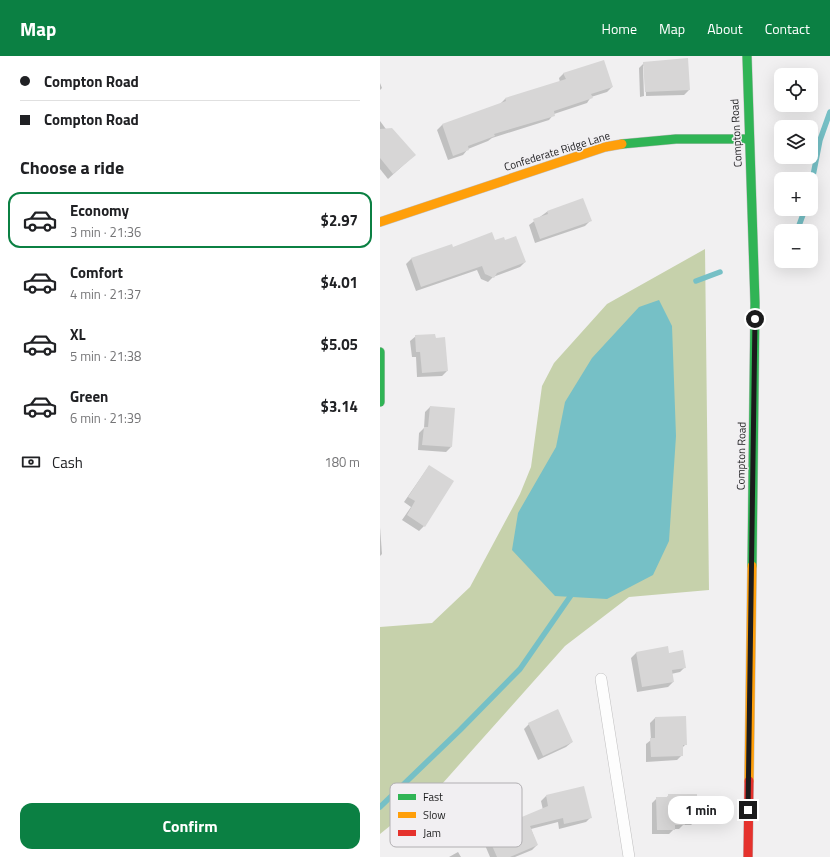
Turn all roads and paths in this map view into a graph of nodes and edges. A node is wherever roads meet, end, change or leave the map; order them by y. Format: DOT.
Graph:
graph roads {
  1 [pos="747,56"];
  2 [pos="748,139"];
  3 [pos="380,222"];
  4 [pos="380,352"];
  5 [pos="380,402"];
  6 [pos="601,679"];
  7 [pos="628,857"];
  8 [pos="748,857"];
  1 -- 2 [label="street, Compton Road"];
  2 -- 3 [label="street, Confederate Ridge Lane"];
  2 -- 8 [label="street, Compton Road"];
  4 -- 5 [label="street"];
  6 -- 7 [label="lane"];
}
